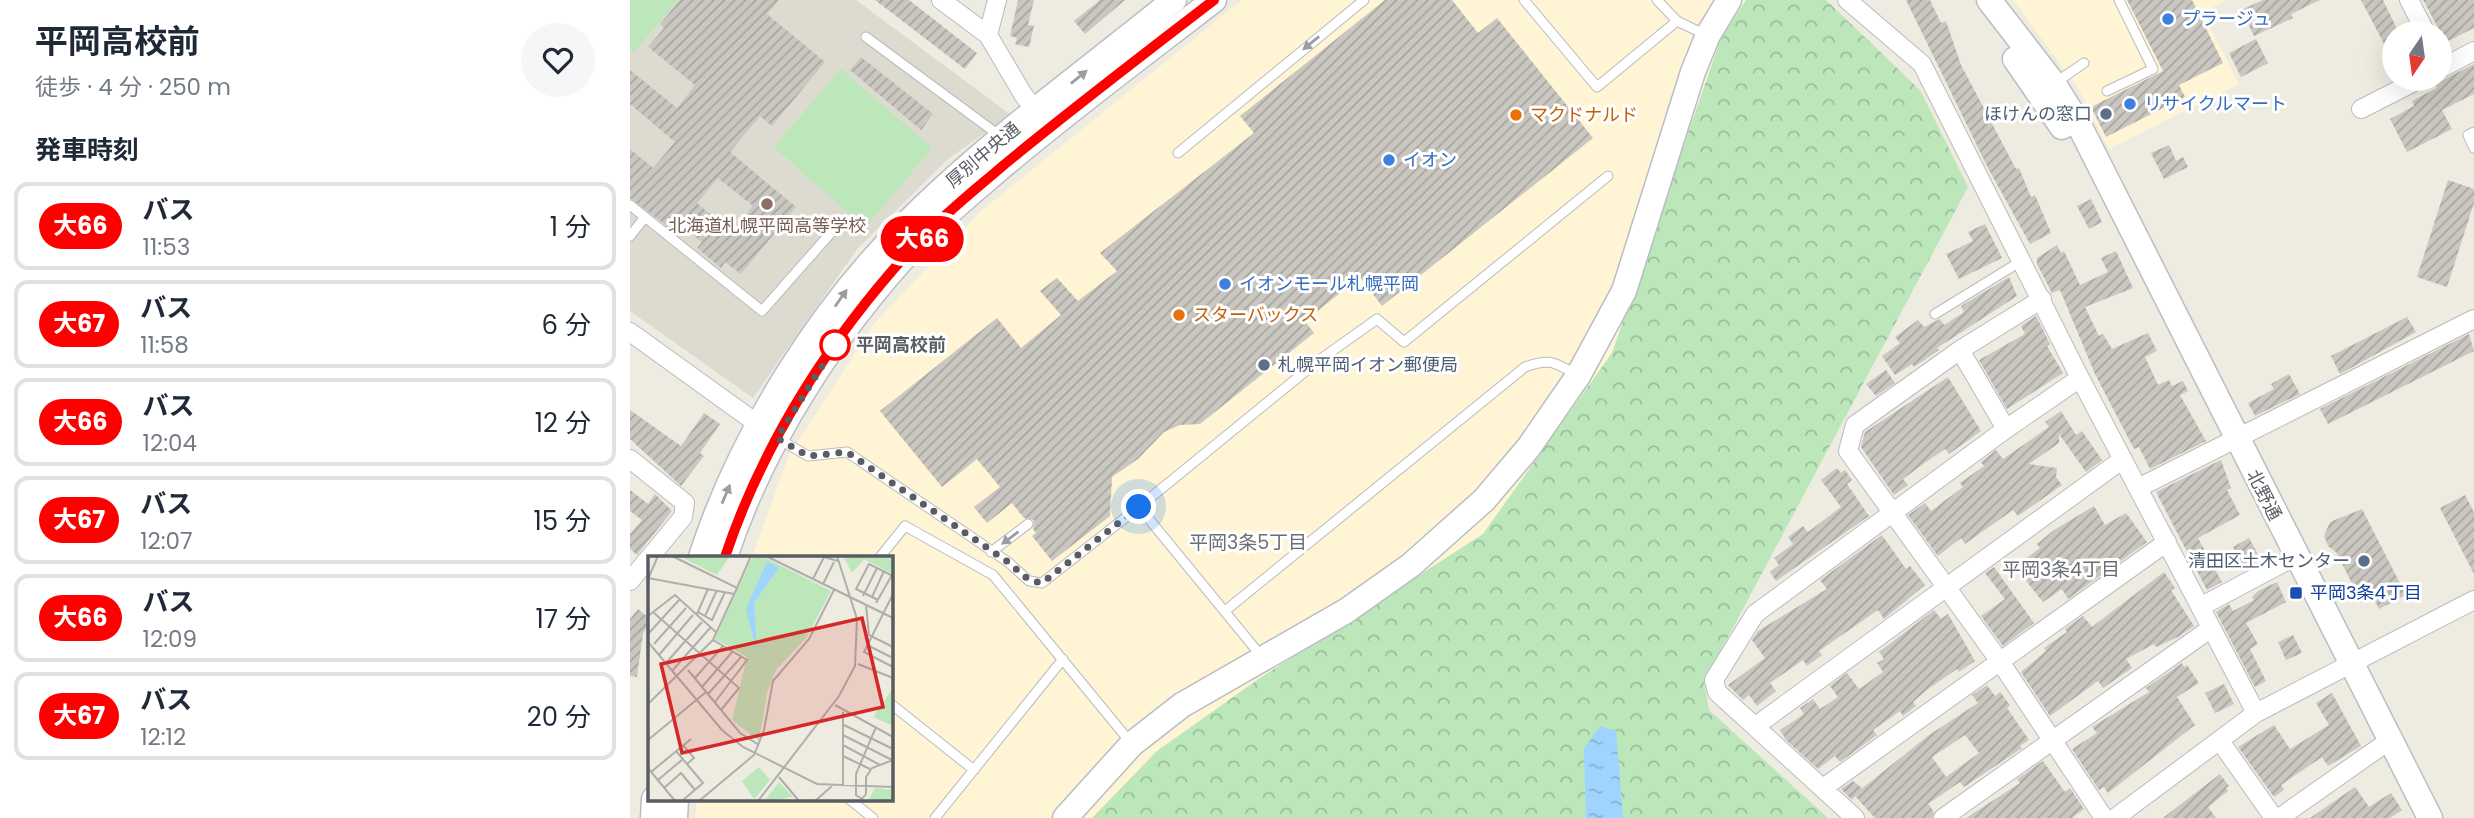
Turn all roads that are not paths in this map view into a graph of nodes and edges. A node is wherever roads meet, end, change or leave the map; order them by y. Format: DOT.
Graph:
graph roads {
  1 [pos="941,0"];
  2 [pos="997,0"];
  3 [pos="1174,0"];
  4 [pos="1214,0"];
  5 [pos="1364,0"];
  6 [pos="1524,0"];
  7 [pos="1657,0"];
  8 [pos="1729,0"];
  9 [pos="1847,0"];
  10 [pos="1969,0"];
  11 [pos="1989,0"];
  12 [pos="2119,0"];
  13 [pos="2409,0"];
  14 [pos="1677,21"];
  15 [pos="2420,21"];
  16 [pos="988,35"];
  17 [pos="1708,36"];
  18 [pos="866,37"];
  19 [pos="2474,51"];
  20 [pos="2452,60"];
  21 [pos="2084,63"];
  22 [pos="2054,84"];
  23 [pos="2107,91"];
  24 [pos="2396,91"];
  25 [pos="2361,109"];
  26 [pos="1037,111"];
  27 [pos="2474,132"];
  28 [pos="1003,138"];
  29 [pos="2474,148"];
  30 [pos="1178,153"];
  31 [pos="1608,176"];
  32 [pos="630,205"];
  33 [pos="2119,208"];
  34 [pos="645,217"];
  35 [pos="836,227"];
  36 [pos="630,236"];
  37 [pos="2022,260"];
  38 [pos="2042,299"];
  39 [pos="1935,314"];
  40 [pos="2474,319"];
  41 [pos="630,332"];
  42 [pos="1960,350"];
  43 [pos="1578,376"];
  44 [pos="2080,378"];
  45 [pos="2006,429"];
  46 [pos="768,431"];
  47 [pos="2236,440"];
  48 [pos="630,459"];
  49 [pos="2123,460"];
  50 [pos="2138,488"];
  51 [pos="1139,507"];
  52 [pos="1892,513"];
  53 [pos="1028,524"];
  54 [pos="2167,542"];
  55 [pos="992,552"];
  56 [pos="652,556"];
  57 [pos="702,556"];
  58 [pos="725,556"];
  59 [pos="881,556"];
  60 [pos="2296,556"];
  61 [pos="648,560"];
  62 [pos="632,573"];
  63 [pos="1947,587"];
  64 [pos="2474,600"];
  65 [pos="2200,607"];
  66 [pos="1225,611"];
  67 [pos="2210,629"];
  68 [pos="1262,657"];
  69 [pos="1063,659"];
  70 [pos="2001,663"];
  71 [pos="2352,663"];
  72 [pos="892,705"];
  73 [pos="2256,713"];
  74 [pos="1757,725"];
  75 [pos="2051,739"];
  76 [pos="2390,740"];
  77 [pos="2220,741"];
  78 [pos="1132,744"];
  79 [pos="974,770"];
  80 [pos="1823,788"];
  81 [pos="654,800"];
  82 [pos="676,800"];
  83 [pos="850,800"];
  84 [pos="653,818"];
  85 [pos="675,818"];
  86 [pos="873,818"];
  87 [pos="935,818"];
  88 [pos="1065,818"];
  89 [pos="1855,818"];
  90 [pos="1943,818"];
  91 [pos="2105,818"];
  92 [pos="2115,818"];
  93 [pos="2276,818"];
  94 [pos="2430,818"];
  1 -- 16 [label="street"];
  2 -- 16 [label="street"];
  26 -- 3 [label="street, 厚別中央通, one-way"];
  4 -- 46 [label="street, 厚別中央通"];
  5 -- 30 [label="lane, one-way"];
  6 -- 14 [label="lane"];
  7 -- 14 [label="lane"];
  8 -- 17 [label="street"];
  9 -- 37 [label="street"];
  10 -- 33 [label="street, 北野通"];
  11 -- 22 [label="street, 北野通"];
  12 -- 23 [label="lane"];
  13 -- 15 [label="street"];
  14 -- 17 [label="lane"];
  16 -- 26 [label="street"];
  17 -- 43 [label="street"];
  18 -- 28 [label="lane"];
  19 -- 20 [label="street"];
  21 -- 22 [label="lane"];
  22 -- 33 [label="street, 北野通"];
  24 -- 25 [label="street"];
  26 -- 28 [label="street, 厚別中央通"];
  27 -- 29 [label="lane"];
  46 -- 28 [label="street, 厚別中央通, one-way"];
  31 -- 51 [label="lane"];
  32 -- 34 [label="lane"];
  33 -- 47 [label="street, 北野通"];
  34 -- 35 [label="lane"];
  34 -- 36 [label="lane"];
  37 -- 38 [label="street"];
  37 -- 39 [label="lane"];
  38 -- 42 [label="street"];
  38 -- 44 [label="street"];
  40 -- 47 [label="street"];
  41 -- 46 [label="street"];
  42 -- 45 [label="street"];
  42 -- 52 [label="street"];
  43 -- 66 [label="lane"];
  43 -- 68 [label="street"];
  44 -- 45 [label="street"];
  44 -- 49 [label="street"];
  45 -- 52 [label="street"];
  46 -- 55 [label="lane"];
  57 -- 46 [label="street, 厚別中央通, one-way"];
  46 -- 58 [label="street, 厚別中央通"];
  47 -- 50 [label="street"];
  47 -- 60 [label="street, 北野通"];
  48 -- 56 [label="street"];
  49 -- 50 [label="street"];
  49 -- 63 [label="street"];
  50 -- 54 [label="street"];
  51 -- 55 [label="lane"];
  51 -- 66 [label="lane"];
  52 -- 63 [label="street"];
  52 -- 74 [label="street"];
  53 -- 55 [label="lane, one-way"];
  54 -- 65 [label="street"];
  54 -- 70 [label="street"];
  59 -- 69 [label="lane"];
  60 -- 65 [label="street"];
  60 -- 71 [label="street, 北野通"];
  61 -- 62 [label="street"];
  63 -- 70 [label="street"];
  63 -- 74 [label="street"];
  64 -- 71 [label="street"];
  65 -- 67 [label="street"];
  66 -- 68 [label="lane"];
  67 -- 73 [label="street"];
  67 -- 75 [label="street"];
  68 -- 78 [label="street"];
  69 -- 78 [label="lane"];
  69 -- 79 [label="lane"];
  70 -- 75 [label="street"];
  70 -- 80 [label="street"];
  71 -- 73 [label="street"];
  71 -- 76 [label="street, 北野通"];
  72 -- 79 [label="lane"];
  73 -- 77 [label="street"];
  74 -- 80 [label="street"];
  75 -- 90 [label="street"];
  75 -- 91 [label="street"];
  76 -- 93 [label="street"];
  76 -- 94 [label="street, 北野通"];
  77 -- 92 [label="street"];
  77 -- 93 [label="street"];
  78 -- 88 [label="street"];
  79 -- 87 [label="lane"];
  80 -- 89 [label="street"];
  81 -- 84 [label="street"];
  82 -- 85 [label="street"];
  83 -- 86 [label="lane"];
}
